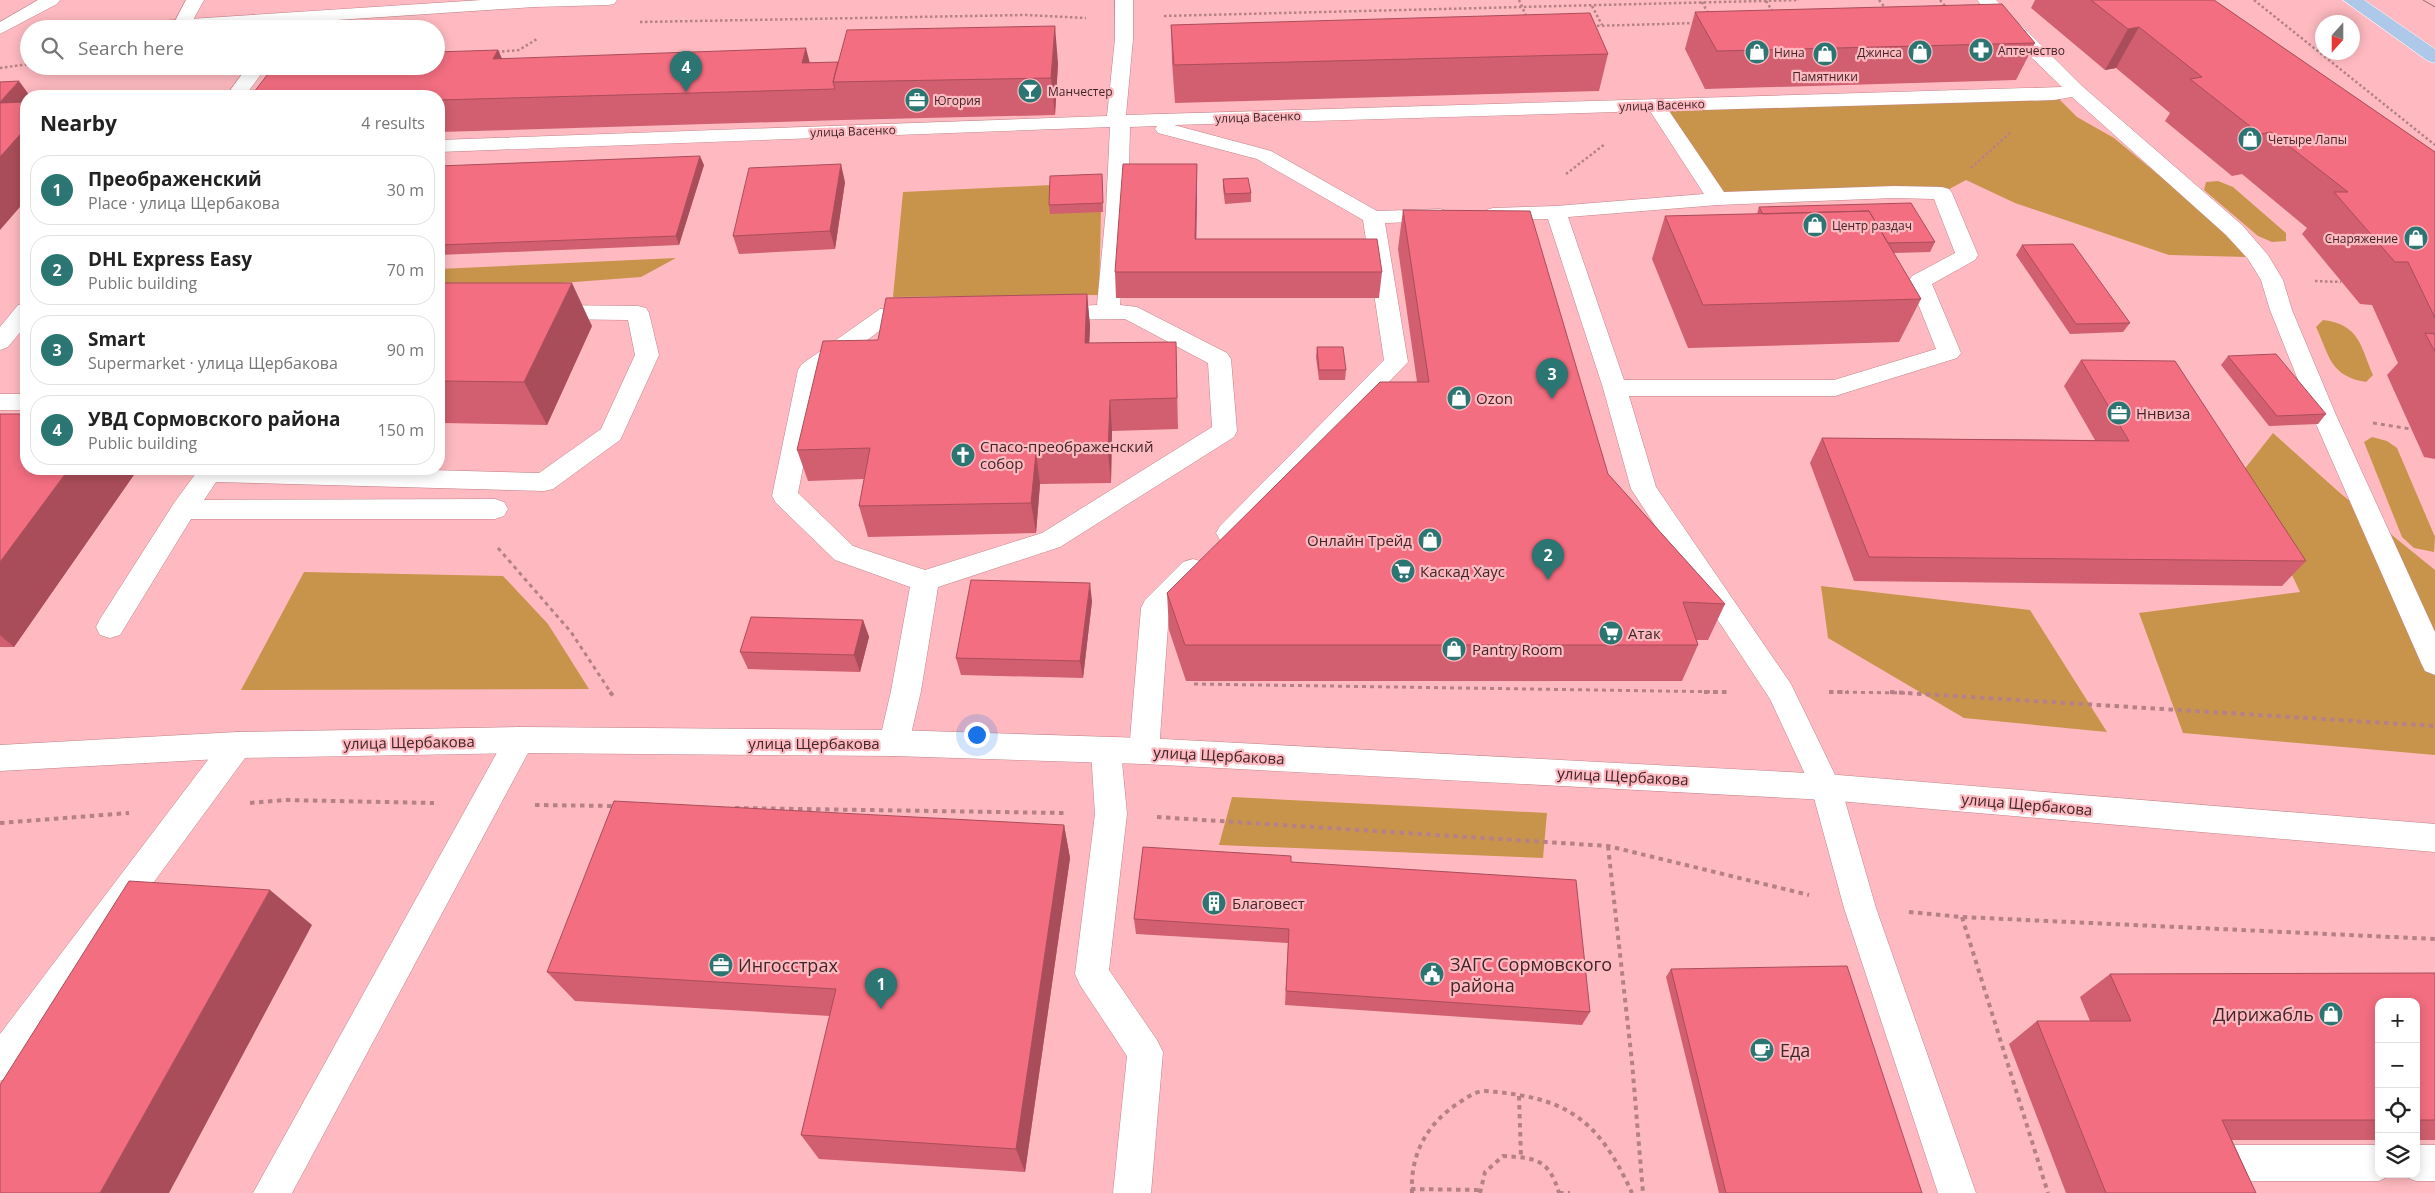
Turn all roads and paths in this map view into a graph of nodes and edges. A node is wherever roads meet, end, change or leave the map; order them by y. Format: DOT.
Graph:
graph roads {
  1 [pos="50,0"];
  2 [pos="195,0"];
  3 [pos="608,0"];
  4 [pos="1519,0"];
  5 [pos="1799,0"];
  6 [pos="1880,0"];
  7 [pos="1986,0"];
  8 [pos="2254,0"];
  9 [pos="2352,0"];
  10 [pos="534,1"];
  11 [pos="1766,1"];
  12 [pos="1702,2"];
  13 [pos="1592,5"];
  14 [pos="1522,7"];
  15 [pos="1124,9"];
  16 [pos="1411,10"];
  17 [pos="1344,11"];
  18 [pos="1889,12"];
  19 [pos="1774,14"];
  20 [pos="1710,16"];
  21 [pos="1413,17"];
  22 [pos="1345,18"];
  23 [pos="185,20"];
  24 [pos="333,20"];
  25 [pos="1528,21"];
  26 [pos="639,22"];
  27 [pos="1704,23"];
  28 [pos="1602,25"];
  29 [pos="1584,26"];
  30 [pos="0,29"];
  31 [pos="20,35"];
  32 [pos="0,36"];
  33 [pos="538,39"];
  34 [pos="496,52"];
  35 [pos="2435,57"];
  36 [pos="20,65"];
  37 [pos="0,68"];
  38 [pos="251,75"];
  39 [pos="240,90"];
  40 [pos="2077,91"];
  41 [pos="2054,94"];
  42 [pos="1656,106"];
  43 [pos="1124,121"];
  44 [pos="2435,144"];
  45 [pos="445,146"];
  46 [pos="1942,193"];
  47 [pos="1718,199"];
  48 [pos="1556,212"];
  49 [pos="1513,213"];
  50 [pos="1373,217"];
  51 [pos="2324,282"];
  52 [pos="2342,282"];
  53 [pos="523,312"];
  54 [pos="1108,312"];
  55 [pos="936,313"];
  56 [pos="1032,313"];
  57 [pos="20,317"];
  58 [pos="0,342"];
  59 [pos="1615,388"];
  60 [pos="0,402"];
  61 [pos="20,402"];
  62 [pos="208,475"];
  63 [pos="332,475"];
  64 [pos="463,508"];
  65 [pos="495,509"];
  66 [pos="183,510"];
  67 [pos="925,580"];
  68 [pos="110,627"];
  69 [pos="2435,663"];
  70 [pos="1781,692"];
  71 [pos="617,702"];
  72 [pos="2435,726"];
  73 [pos="520,740"];
  74 [pos="894,743"];
  75 [pos="237,745"];
  76 [pos="1106,751"];
  77 [pos="1144,751"];
  78 [pos="0,758"];
  79 [pos="1826,786"];
  80 [pos="486,804"];
  81 [pos="624,806"];
  82 [pos="190,808"];
  83 [pos="734,808"];
  84 [pos="1111,814"];
  85 [pos="0,823"];
  86 [pos="2435,838"];
  87 [pos="1608,846"];
  88 [pos="1860,908"];
  89 [pos="1962,917"];
  90 [pos="2435,939"];
  91 [pos="0,1063"];
  92 [pos="1519,1096"];
  93 [pos="1521,1157"];
  94 [pos="2375,1163"];
  95 [pos="2420,1163"];
  96 [pos="2435,1163"];
  97 [pos="1411,1191"];
  98 [pos="1480,1191"];
  99 [pos="272,1193"];
  100 [pos="1132,1193"];
  101 [pos="1559,1193"];
  102 [pos="1570,1193"];
  103 [pos="1632,1193"];
  104 [pos="1643,1193"];
  105 [pos="1957,1193"];
  106 [pos="2048,1193"];
  107 [pos="2234,1193"];
  1 -- 30 [label="street"];
  2 -- 23 [label="street"];
  3 -- 10 [label="street"];
  4 -- 14 [label="path"];
  5 -- 11 [label="path"];
  6 -- 18 [label="path"];
  7 -- 40 [label="street"];
  8 -- 44 [label="path"];
  9 -- 35 [label="main road"];
  10 -- 24 [label="street"];
  11 -- 12 [label="path"];
  11 -- 19 [label="path"];
  12 -- 13 [label="path"];
  12 -- 20 [label="path"];
  13 -- 14 [label="path"];
  13 -- 28 [label="path"];
  14 -- 16 [label="path"];
  14 -- 25 [label="path"];
  15 -- 17 [label="path"];
  15 -- 26 [label="path"];
  15 -- 43 [label="street"];
  16 -- 17 [label="path"];
  16 -- 21 [label="path"];
  17 -- 22 [label="path"];
  27 -- 28 [label="path"];
  28 -- 29 [label="path"];
  31 -- 32 [label="street"];
  33 -- 34 [label="path"];
  36 -- 37 [label="path"];
  38 -- 39 [label="street"];
  40 -- 41 [label="street, улица Васенко"];
  40 -- 69 [label="street"];
  41 -- 42 [label="street, улица Васенко"];
  41 -- 46 [label="path"];
  42 -- 43 [label="street, улица Васенко"];
  42 -- 47 [label="street"];
  42 -- 49 [label="path"];
  43 -- 45 [label="street, улица Васенко"];
  43 -- 50 [label="street"];
  43 -- 54 [label="street"];
  46 -- 47 [label="street"];
  46 -- 59 [label="street"];
  47 -- 48 [label="street"];
  48 -- 49 [label="street"];
  48 -- 59 [label="street"];
  49 -- 50 [label="street"];
  50 -- 77 [label="street"];
  51 -- 52 [label="path"];
  53 -- 63 [label="street"];
  54 -- 56 [label="street"];
  54 -- 67 [label="street"];
  55 -- 67 [label="street"];
  57 -- 58 [label="street"];
  59 -- 70 [label="street"];
  60 -- 61 [label="street"];
  62 -- 66 [label="street"];
  64 -- 65 [label="street"];
  64 -- 66 [label="street"];
  64 -- 71 [label="path"];
  66 -- 68 [label="street"];
  67 -- 74 [label="street"];
  70 -- 72 [label="path"];
  70 -- 79 [label="street"];
  73 -- 74 [label="street, улица Щербакова"];
  73 -- 75 [label="street, улица Щербакова"];
  73 -- 80 [label="street"];
  74 -- 76 [label="street, улица Щербакова"];
  75 -- 78 [label="street, улица Щербакова"];
  75 -- 82 [label="street"];
  76 -- 77 [label="street, улица Щербакова"];
  76 -- 84 [label="street"];
  77 -- 79 [label="street, улица Щербакова"];
  79 -- 86 [label="street, улица Щербакова"];
  79 -- 88 [label="street"];
  80 -- 81 [label="path"];
  80 -- 82 [label="path"];
  80 -- 99 [label="street"];
  82 -- 85 [label="path"];
  82 -- 91 [label="street"];
  83 -- 84 [label="path"];
  84 -- 87 [label="path"];
  84 -- 100 [label="street"];
  87 -- 88 [label="path"];
  87 -- 104 [label="path"];
  88 -- 89 [label="path"];
  88 -- 105 [label="street"];
  89 -- 90 [label="path"];
  89 -- 106 [label="path"];
  92 -- 93 [label="path"];
  92 -- 97 [label="path"];
  92 -- 103 [label="path"];
  93 -- 98 [label="path"];
  93 -- 101 [label="path"];
  94 -- 107 [label="street"];
  95 -- 96 [label="street"];
  97 -- 98 [label="path"];
  101 -- 102 [label="path"];
}
